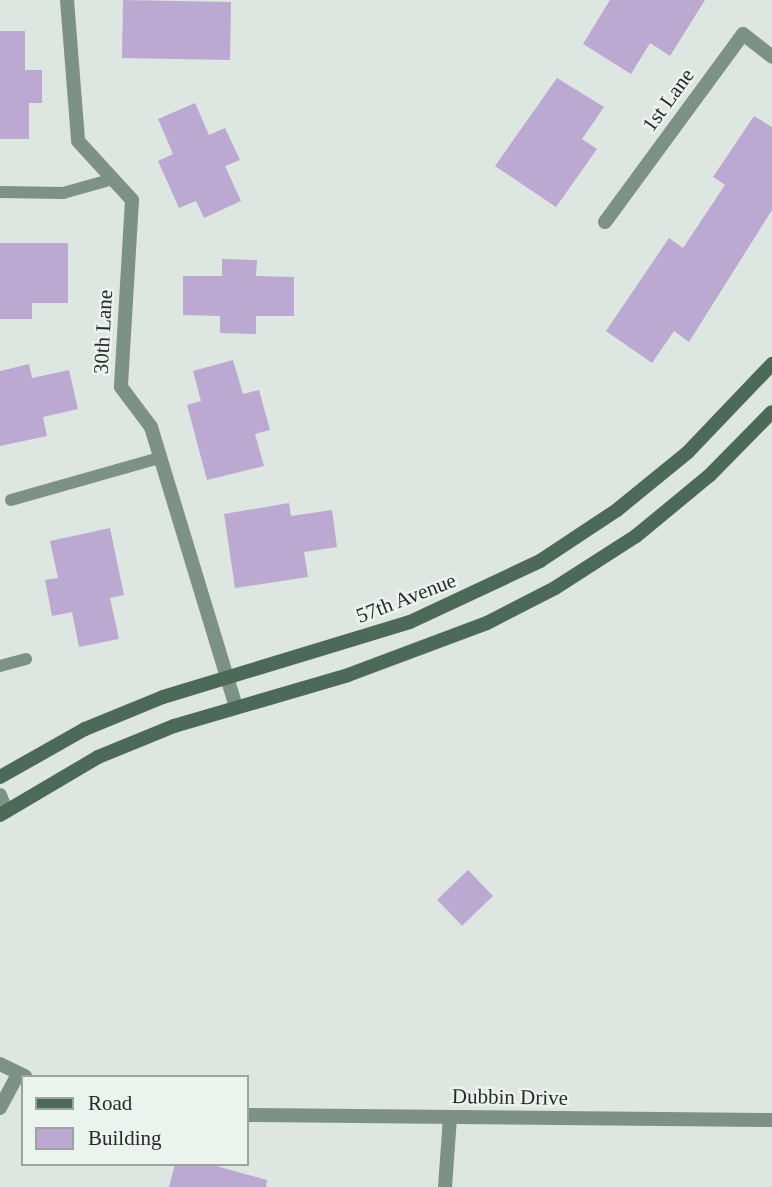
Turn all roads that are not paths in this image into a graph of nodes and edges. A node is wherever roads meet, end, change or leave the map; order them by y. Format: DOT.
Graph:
graph roads {
  1 [pos="67,0"];
  2 [pos="772,57"];
  3 [pos="113,179"];
  4 [pos="0,192"];
  5 [pos="605,222"];
  6 [pos="772,364"];
  7 [pos="772,412"];
  8 [pos="159,458"];
  9 [pos="11,500"];
  10 [pos="26,659"];
  11 [pos="0,666"];
  12 [pos="227,677"];
  13 [pos="236,707"];
  14 [pos="0,777"];
  15 [pos="0,796"];
  16 [pos="3,813"];
  17 [pos="0,1064"];
  18 [pos="22,1075"];
  19 [pos="21,1076"];
  20 [pos="0,1108"];
  21 [pos="248,1115"];
  22 [pos="450,1117"];
  23 [pos="772,1120"];
  24 [pos="445,1187"];
  1 -- 3 [label="street, 30th Lane"];
  2 -- 5 [label="street, 1st Lane"];
  3 -- 4 [label="lane"];
  3 -- 8 [label="street, 30th Lane"];
  6 -- 12 [label="street, 57th Avenue"];
  7 -- 13 [label="street"];
  8 -- 9 [label="lane"];
  8 -- 12 [label="street, 30th Lane"];
  10 -- 11 [label="lane"];
  12 -- 13 [label="street, 30th Lane"];
  12 -- 14 [label="street, 57th Avenue"];
  13 -- 16 [label="street"];
  15 -- 16 [label="street"];
  17 -- 18 [label="street"];
  19 -- 20 [label="street"];
  21 -- 22 [label="street, Dubbin Drive"];
  22 -- 23 [label="street, Dubbin Drive"];
  22 -- 24 [label="street"];
}
